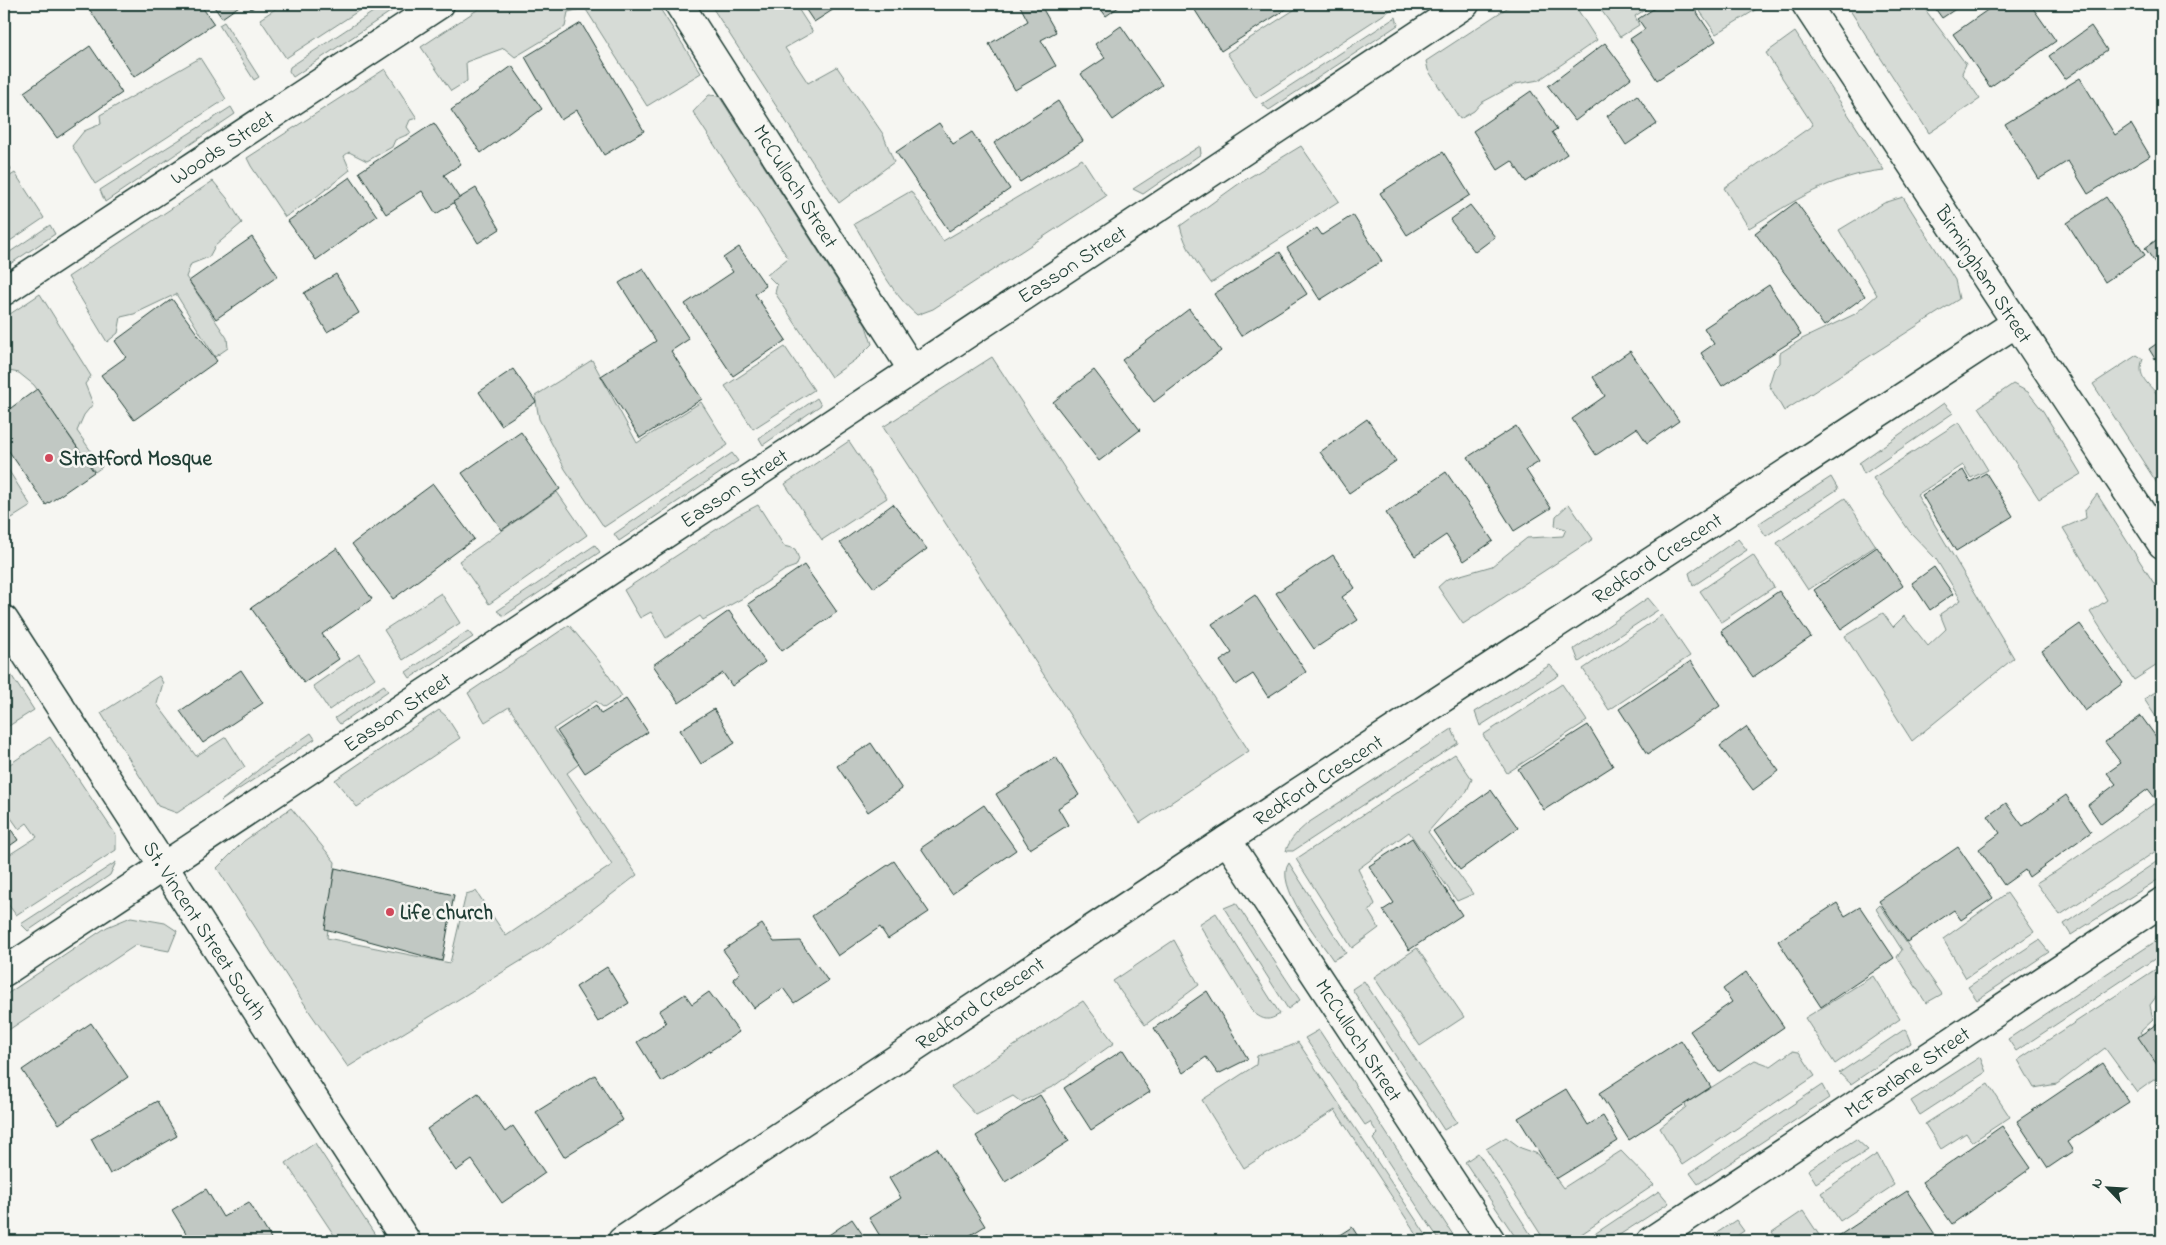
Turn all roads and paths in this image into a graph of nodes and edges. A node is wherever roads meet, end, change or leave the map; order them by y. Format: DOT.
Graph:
graph roads {
  1 [pos="440,4"];
  2 [pos="679,4"];
  3 [pos="1465,4"];
  4 [pos="1806,4"];
  5 [pos="4,291"];
  6 [pos="2016,323"];
  7 [pos="912,369"];
  8 [pos="2162,544"];
  9 [pos="4,620"];
  10 [pos="1227,840"];
  11 [pos="164,867"];
  12 [pos="2162,902"];
  13 [pos="4,972"];
  14 [pos="406,1241"];
  15 [pos="622,1241"];
  16 [pos="1491,1241"];
  17 [pos="1651,1241"];
  1 -- 5 [label="street, Woods Street"];
  2 -- 7 [label="street, McCulloch Street"];
  3 -- 7 [label="street, Easson Street"];
  4 -- 6 [label="street, Birmingham Street"];
  6 -- 8 [label="street, Birmingham Street"];
  6 -- 10 [label="street, Redford Crescent"];
  7 -- 11 [label="street, Easson Street"];
  9 -- 11 [label="street, St. Vincent Street South"];
  10 -- 15 [label="street, Redford Crescent"];
  10 -- 16 [label="street, McCulloch Street"];
  11 -- 13 [label="street, Easson Street"];
  11 -- 14 [label="street, St. Vincent Street South"];
  12 -- 17 [label="street, McFarlane Street"];
}
